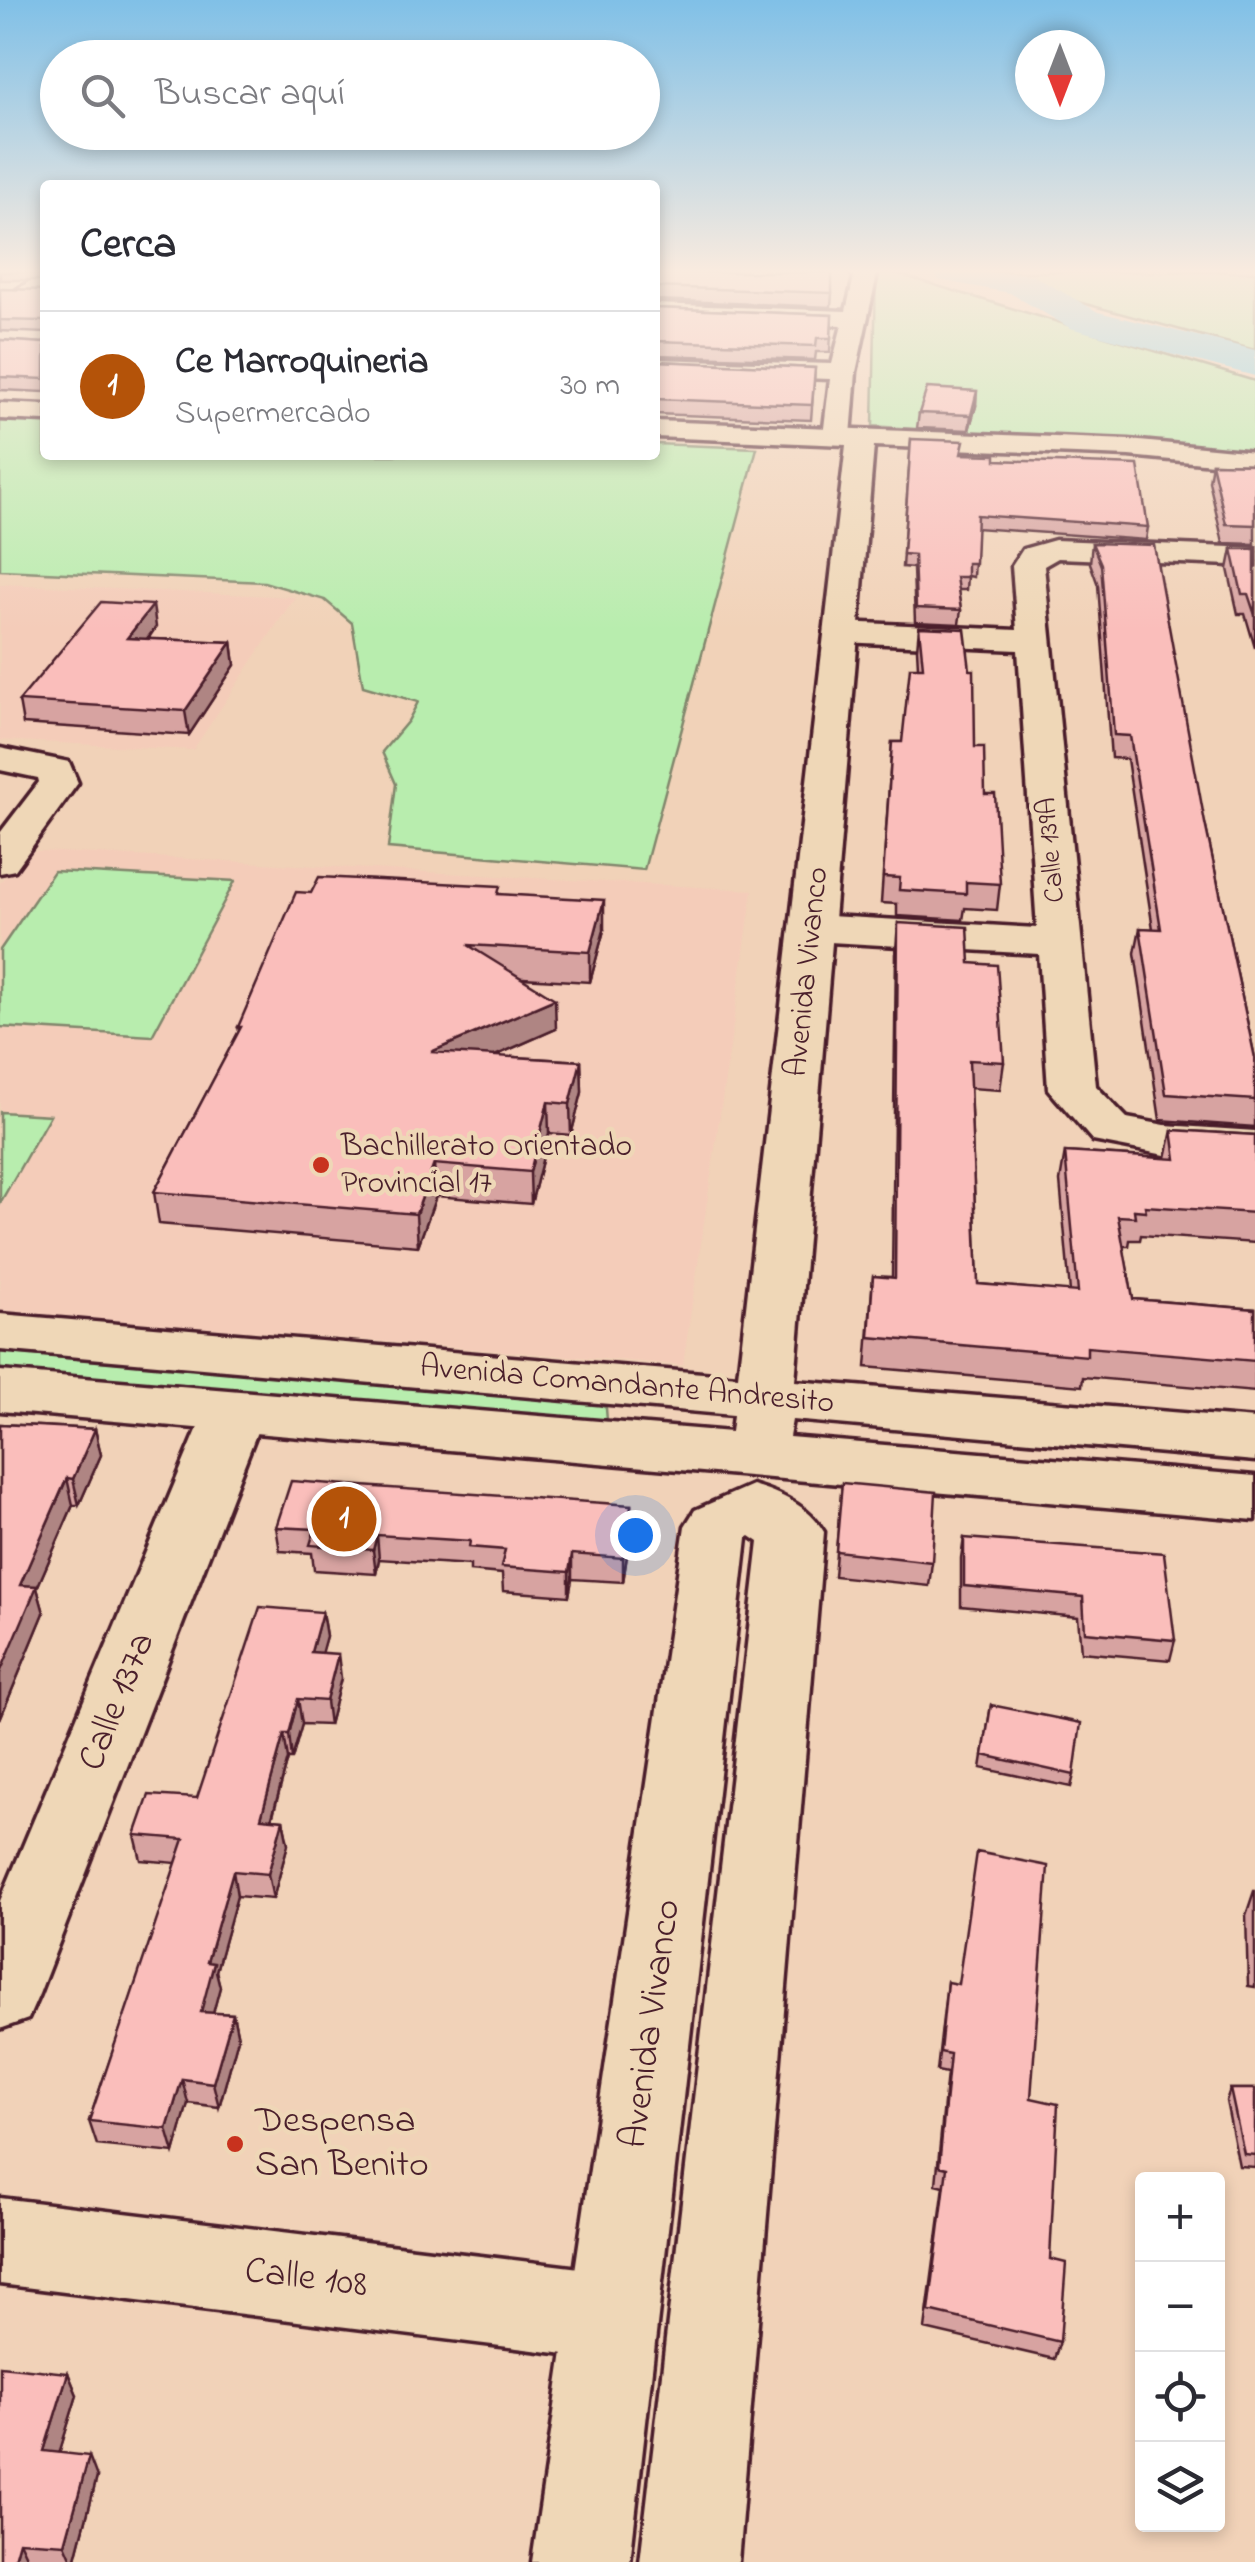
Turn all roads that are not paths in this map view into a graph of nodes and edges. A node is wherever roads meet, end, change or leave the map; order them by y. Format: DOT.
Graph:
graph roads {
  1 [pos="845,392"];
  2 [pos="0,402"];
  3 [pos="40,404"];
  4 [pos="0,411"];
  5 [pos="40,412"];
  6 [pos="660,429"];
  7 [pos="660,438"];
  8 [pos="853,440"];
  9 [pos="1255,460"];
  10 [pos="1255,557"];
  11 [pos="842,632"];
  12 [pos="1034,641"];
  13 [pos="0,759"];
  14 [pos="0,861"];
  15 [pos="812,928"];
  16 [pos="1060,942"];
  17 [pos="1255,1146"];
  18 [pos="0,1332"];
  19 [pos="0,1391"];
  20 [pos="235,1411"];
  21 [pos="1255,1440"];
  22 [pos="758,1454"];
  23 [pos="1255,1498"];
  24 [pos="0,1994"];
  25 [pos="0,2241"];
  26 [pos="613,2316"];
  27 [pos="581,2562"];
  28 [pos="688,2562"];
  1 -- 8 [label="street, Avenida Vivanco"];
  2 -- 3 [label="street"];
  4 -- 5 [label="street"];
  6 -- 8 [label="street"];
  7 -- 8 [label="street"];
  8 -- 9 [label="street"];
  8 -- 11 [label="street, Avenida Vivanco"];
  10 -- 12 [label="street, Calle 139A"];
  11 -- 12 [label="street"];
  11 -- 15 [label="street, Avenida Vivanco"];
  12 -- 16 [label="street, Calle 139A"];
  13 -- 14 [label="street"];
  15 -- 16 [label="street"];
  15 -- 22 [label="street, Avenida Vivanco"];
  16 -- 17 [label="street, Calle 139A"];
  18 -- 22 [label="street, Avenida Comandante Andresito"];
  19 -- 20 [label="street, Avenida Comandante Andresito"];
  20 -- 22 [label="street, Avenida Comandante Andresito"];
  20 -- 24 [label="street, Calle 137a"];
  21 -- 22 [label="street, Avenida Comandante Andresito"];
  22 -- 23 [label="street, Avenida Comandante Andresito"];
  22 -- 26 [label="street, Avenida Vivanco"];
  22 -- 28 [label="street"];
  25 -- 26 [label="street, Calle 108"];
  26 -- 27 [label="street, Avenida Vivanco"];
}
